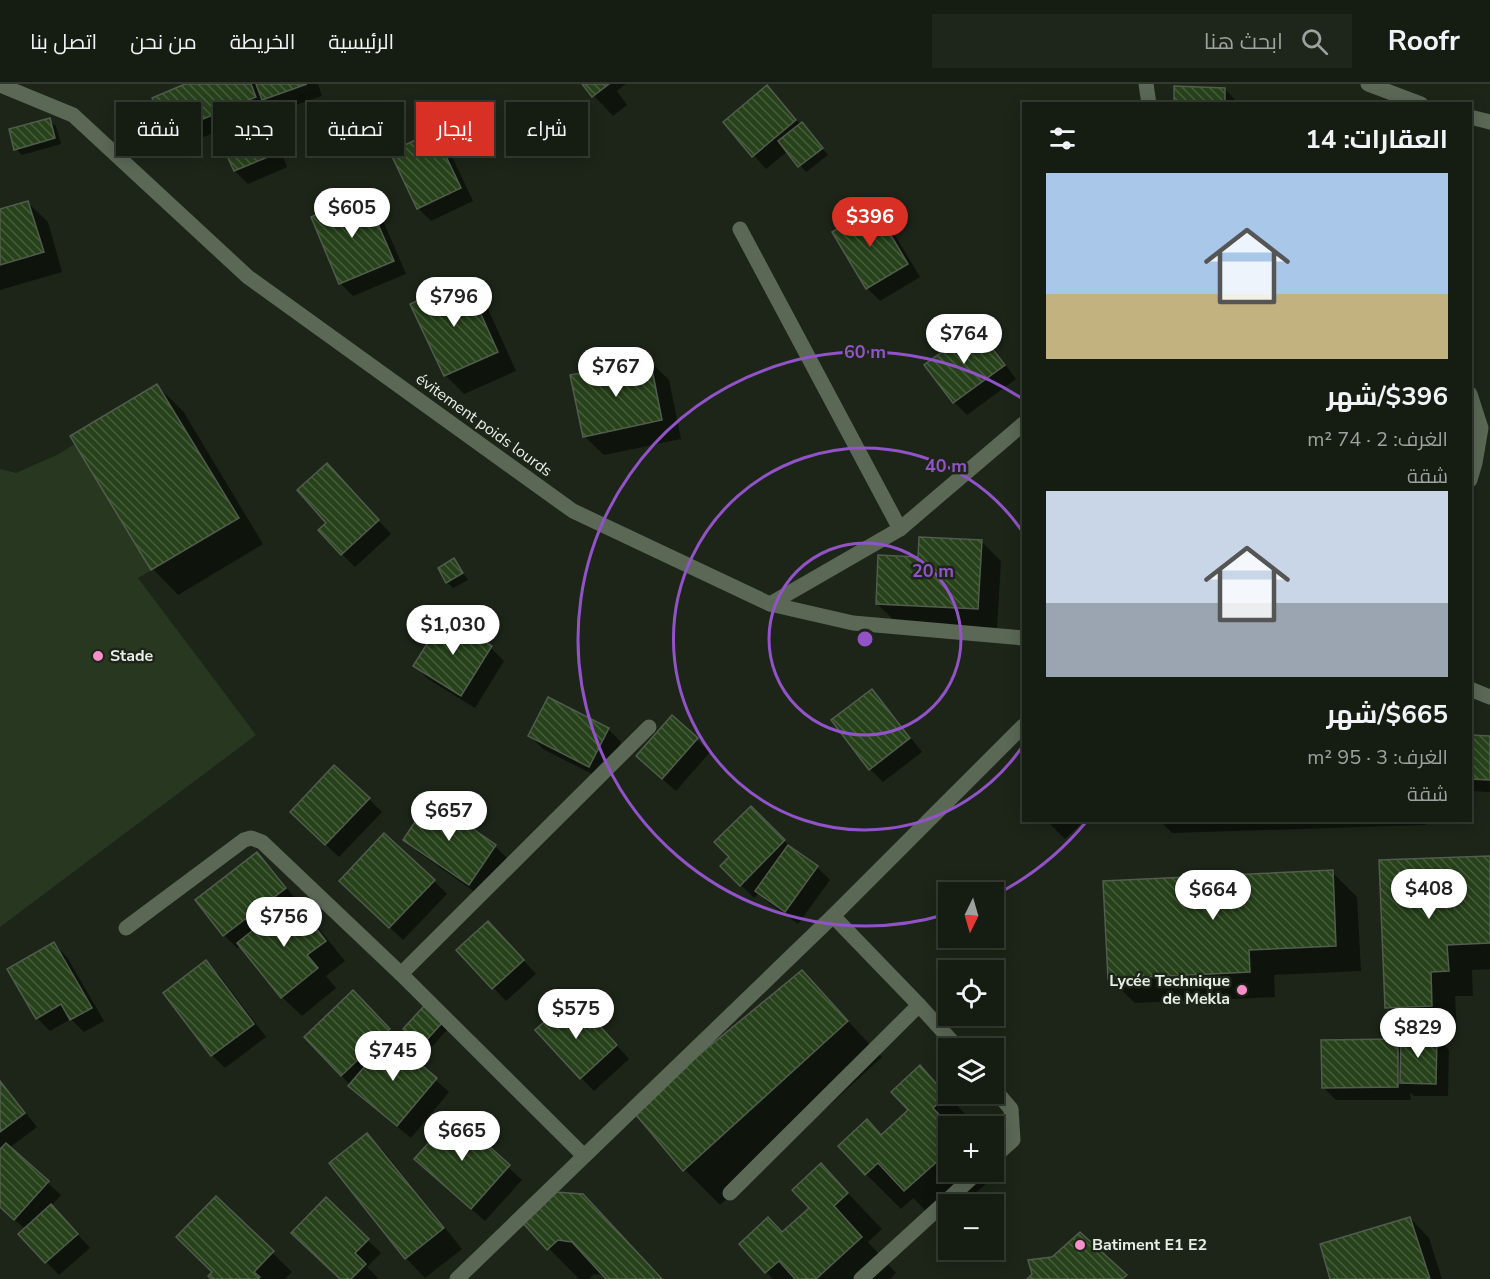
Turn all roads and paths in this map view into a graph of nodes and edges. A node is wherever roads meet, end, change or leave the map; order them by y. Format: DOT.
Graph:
graph roads {
  1 [pos="1146,84"];
  2 [pos="1368,84"];
  3 [pos="0,85"];
  4 [pos="1149,102"];
  5 [pos="1416,102"];
  6 [pos="1472,118"];
  7 [pos="1490,122"];
  8 [pos="740,229"];
  9 [pos="1472,400"];
  10 [pos="1022,425"];
  11 [pos="1472,473"];
  12 [pos="900,529"];
  13 [pos="770,604"];
  14 [pos="1022,638"];
  15 [pos="1472,689"];
  16 [pos="1490,697"];
  17 [pos="649,727"];
  18 [pos="1022,727"];
  19 [pos="833,916"];
  20 [pos="126,928"];
  21 [pos="401,974"];
  22 [pos="920,1005"];
  23 [pos="949,1038"];
  24 [pos="1004,1101"];
  25 [pos="1004,1148"];
  26 [pos="584,1156"];
  27 [pos="967,1182"];
  28 [pos="730,1193"];
  29 [pos="457,1279"];
  30 [pos="861,1279"];
  1 -- 4 [label="street"];
  2 -- 5 [label="street"];
  3 -- 13 [label="street, évitement poids lourds"];
  6 -- 7 [label="street"];
  8 -- 12 [label="street"];
  9 -- 11 [label="street"];
  10 -- 12 [label="street"];
  12 -- 13 [label="street"];
  13 -- 14 [label="street, évitement poids lourds"];
  15 -- 16 [label="street"];
  17 -- 21 [label="street"];
  18 -- 19 [label="street"];
  19 -- 22 [label="street"];
  19 -- 26 [label="street"];
  20 -- 21 [label="street"];
  21 -- 26 [label="street"];
  22 -- 23 [label="street"];
  22 -- 28 [label="street"];
  24 -- 25 [label="street"];
  26 -- 29 [label="street"];
  27 -- 30 [label="street"];
}
